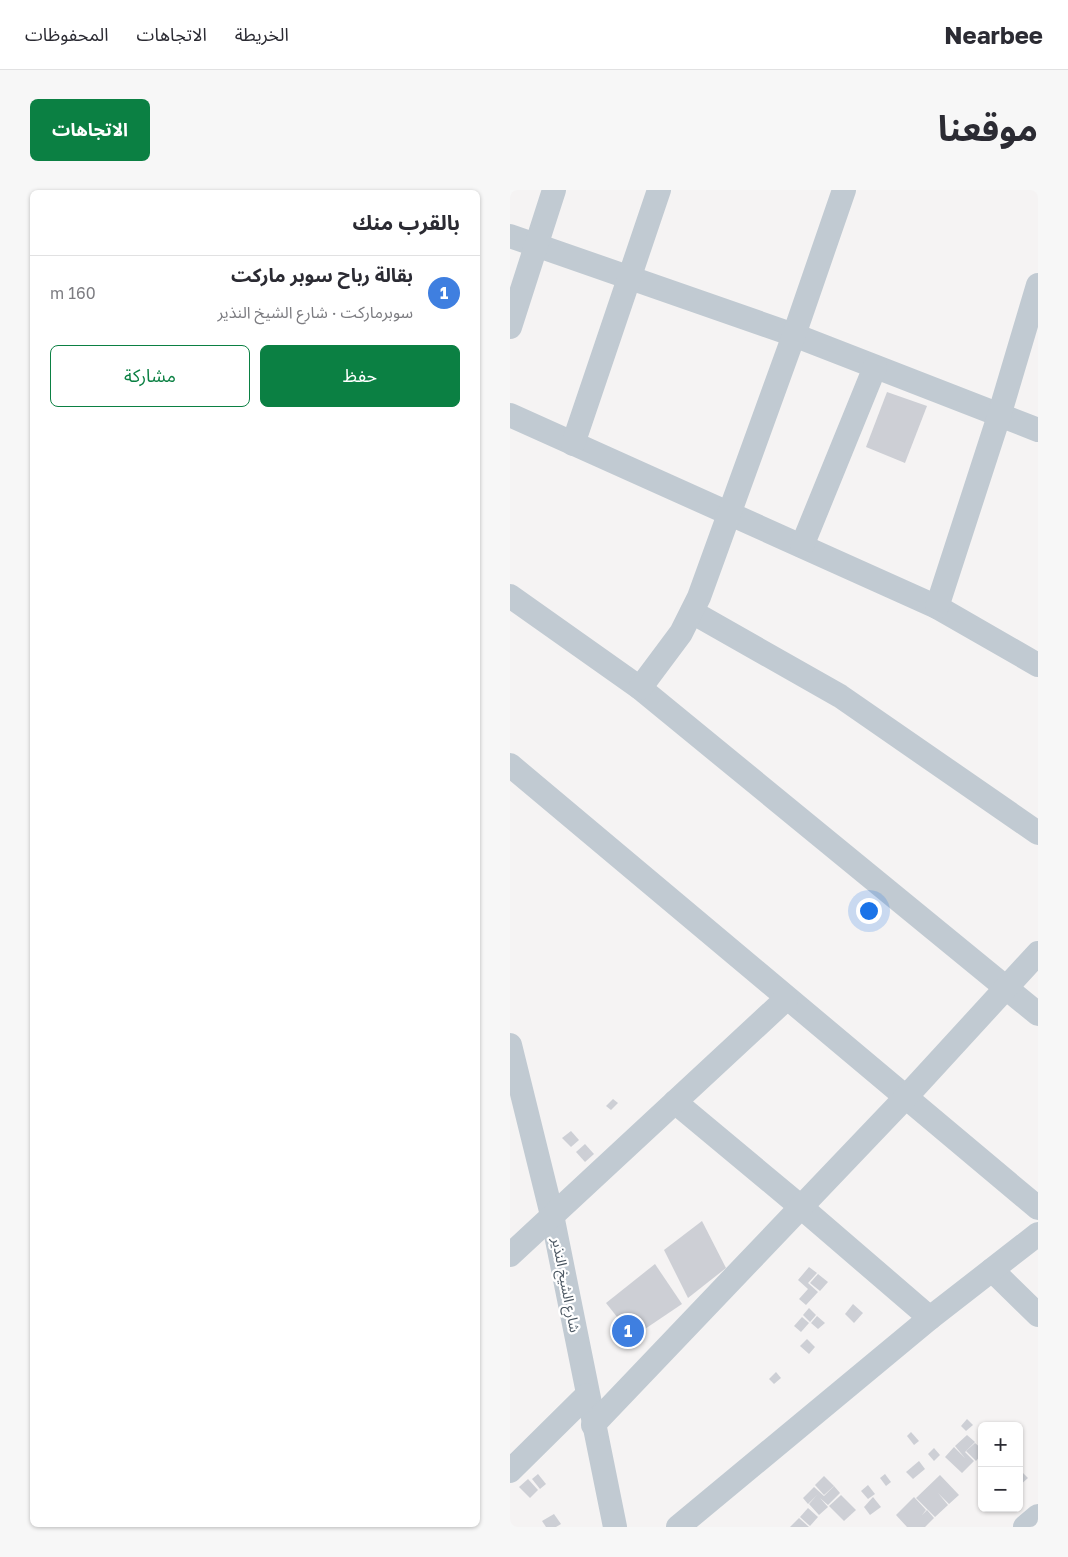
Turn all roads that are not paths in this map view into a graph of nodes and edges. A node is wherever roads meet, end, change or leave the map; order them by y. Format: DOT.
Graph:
graph roads {
  1 [pos="554,190"];
  2 [pos="659,190"];
  3 [pos="844,190"];
  4 [pos="510,236"];
  5 [pos="536,245"];
  6 [pos="628,277"];
  7 [pos="1038,285"];
  8 [pos="510,327"];
  9 [pos="794,334"];
  10 [pos="875,367"];
  11 [pos="510,415"];
  12 [pos="999,416"];
  13 [pos="1038,430"];
  14 [pos="573,444"];
  15 [pos="730,514"];
  16 [pos="802,546"];
  17 [pos="510,596"];
  18 [pos="937,607"];
  19 [pos="692,612"];
  20 [pos="1038,665"];
  21 [pos="640,688"];
  22 [pos="510,765"];
  23 [pos="1038,833"];
  24 [pos="1038,953"];
  25 [pos="1006,988"];
  26 [pos="786,999"];
  27 [pos="1038,1014"];
  28 [pos="510,1045"];
  29 [pos="905,1098"];
  30 [pos="674,1102"];
  31 [pos="801,1207"];
  32 [pos="1038,1208"];
  33 [pos="552,1215"];
  34 [pos="1038,1234"];
  35 [pos="510,1255"];
  36 [pos="992,1270"];
  37 [pos="1038,1315"];
  38 [pos="930,1318"];
  39 [pos="587,1395"];
  40 [pos="593,1425"];
  41 [pos="510,1471"];
  42 [pos="1038,1516"];
  43 [pos="615,1527"];
  44 [pos="678,1527"];
  45 [pos="1025,1527"];
  1 -- 5 [label="street"];
  2 -- 6 [label="street"];
  3 -- 9 [label="street"];
  4 -- 5 [label="street"];
  5 -- 6 [label="street"];
  5 -- 8 [label="street"];
  6 -- 9 [label="street"];
  6 -- 14 [label="street"];
  7 -- 12 [label="street"];
  9 -- 10 [label="street"];
  9 -- 15 [label="street"];
  10 -- 12 [label="street"];
  10 -- 16 [label="street"];
  11 -- 14 [label="street"];
  12 -- 13 [label="street"];
  12 -- 18 [label="street"];
  14 -- 15 [label="street"];
  15 -- 16 [label="street"];
  15 -- 19 [label="street"];
  16 -- 18 [label="street"];
  17 -- 21 [label="street"];
  18 -- 20 [label="street"];
  19 -- 21 [label="street"];
  19 -- 23 [label="street"];
  21 -- 25 [label="street"];
  22 -- 26 [label="street"];
  24 -- 25 [label="street"];
  25 -- 27 [label="street"];
  25 -- 29 [label="street"];
  26 -- 29 [label="street"];
  26 -- 30 [label="street"];
  28 -- 33 [label="street, شارع الشيخ النذير"];
  29 -- 31 [label="street"];
  29 -- 32 [label="street"];
  30 -- 31 [label="street"];
  30 -- 33 [label="street"];
  31 -- 38 [label="street"];
  31 -- 40 [label="street"];
  33 -- 35 [label="street"];
  33 -- 39 [label="street, شارع الشيخ النذير"];
  34 -- 36 [label="street"];
  36 -- 37 [label="street"];
  36 -- 38 [label="street"];
  38 -- 44 [label="street"];
  39 -- 40 [label="street, شارع الشيخ النذير"];
  39 -- 41 [label="street"];
  40 -- 43 [label="street, شارع الشيخ النذير"];
  42 -- 45 [label="street"];
}
